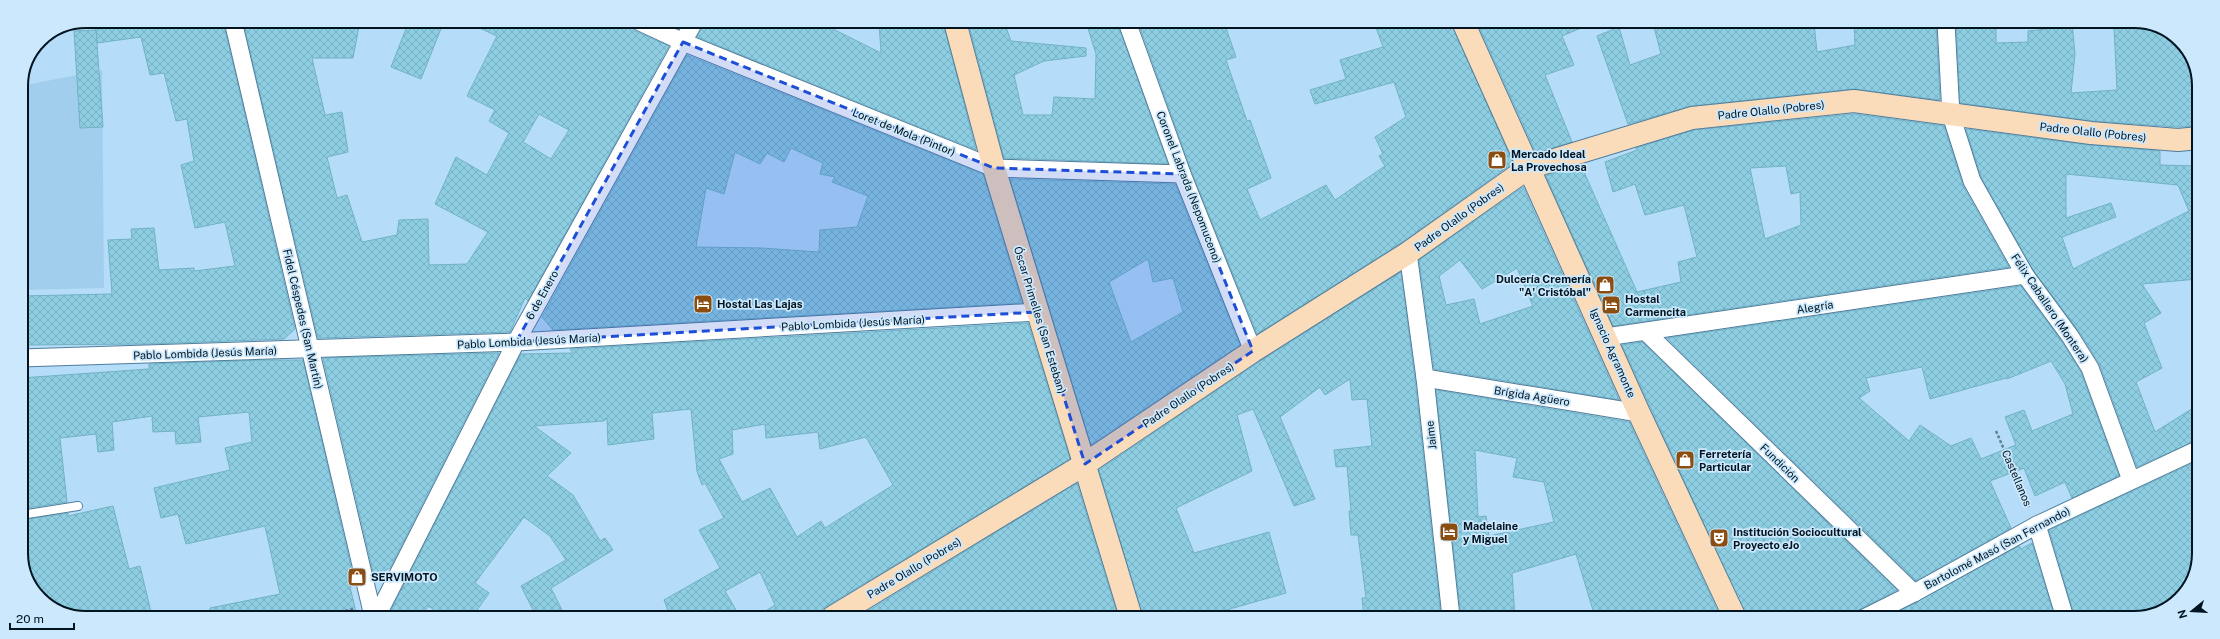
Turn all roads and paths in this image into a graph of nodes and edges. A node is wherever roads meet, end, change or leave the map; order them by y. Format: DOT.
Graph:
graph roads {
  1 [pos="236,28"];
  2 [pos="653,28"];
  3 [pos="691,28"];
  4 [pos="957,28"];
  5 [pos="1129,28"];
  6 [pos="1466,28"];
  7 [pos="1946,28"];
  8 [pos="683,42"];
  9 [pos="1951,115"];
  10 [pos="2192,139"];
  11 [pos="994,168"];
  12 [pos="1528,168"];
  13 [pos="1182,174"];
  14 [pos="1408,253"];
  15 [pos="2025,275"];
  16 [pos="1036,312"];
  17 [pos="1646,332"];
  18 [pos="1606,337"];
  19 [pos="516,342"];
  20 [pos="310,350"];
  21 [pos="1253,351"];
  22 [pos="28,358"];
  23 [pos="1424,378"];
  24 [pos="1639,413"];
  25 [pos="1996,430"];
  26 [pos="2192,452"];
  27 [pos="1085,464"];
  28 [pos="2131,480"];
  29 [pos="78,506"];
  30 [pos="28,514"];
  31 [pos="2036,525"];
  32 [pos="1914,593"];
  33 [pos="374,611"];
  34 [pos="375,611"];
  35 [pos="843,611"];
  36 [pos="1129,611"];
  37 [pos="1450,611"];
  38 [pos="1732,611"];
  39 [pos="1878,611"];
  40 [pos="2063,611"];
  1 -- 20 [label="street, Fidel Céspedes (San Martín)"];
  2 -- 8 [label="street, Loret de Mola (Pintor)"];
  3 -- 8 [label="street, 6 de Enero"];
  4 -- 11 [label="main road, Óscar Primelles (San Esteban)"];
  5 -- 13 [label="street, Coronel Labrada (Nepomuceno)"];
  6 -- 12 [label="main road, Ignacio Agramonte"];
  7 -- 9 [label="street, Félix Caballero (Montera)"];
  8 -- 11 [label="street, Loret de Mola (Pintor)"];
  8 -- 19 [label="street, 6 de Enero"];
  9 -- 10 [label="main road, Padre Olallo (Pobres)"];
  9 -- 12 [label="main road, Padre Olallo (Pobres)"];
  9 -- 15 [label="street, Félix Caballero (Montera)"];
  11 -- 13 [label="street, Loret de Mola (Pintor)"];
  11 -- 16 [label="main road, Óscar Primelles (San Esteban)"];
  12 -- 14 [label="main road, Padre Olallo (Pobres)"];
  12 -- 18 [label="main road, Ignacio Agramonte"];
  13 -- 21 [label="street, Coronel Labrada (Nepomuceno)"];
  14 -- 21 [label="main road, Padre Olallo (Pobres)"];
  14 -- 23 [label="street, Jaime"];
  15 -- 17 [label="street, Alegría"];
  15 -- 28 [label="street, Félix Caballero (Montera)"];
  16 -- 19 [label="street, Pablo Lombida (Jesús María)"];
  16 -- 27 [label="main road, Óscar Primelles (San Esteban)"];
  17 -- 18 [label="street, Alegría"];
  17 -- 32 [label="street, Fundición"];
  18 -- 24 [label="main road, Ignacio Agramonte"];
  19 -- 20 [label="street, Pablo Lombida (Jesús María)"];
  19 -- 34 [label="street, 6 de Enero"];
  20 -- 22 [label="street, Pablo Lombida (Jesús María)"];
  20 -- 33 [label="street, Fidel Céspedes (San Martín)"];
  21 -- 27 [label="main road, Padre Olallo (Pobres)"];
  23 -- 24 [label="street, Brígida Agüero"];
  23 -- 37 [label="street, Jaime"];
  24 -- 38 [label="main road, Ignacio Agramonte"];
  25 -- 31 [label="path, Castellanos"];
  26 -- 28 [label="street, Bartolomé Masó (San Fernando)"];
  27 -- 35 [label="main road, Padre Olallo (Pobres)"];
  27 -- 36 [label="main road, Óscar Primelles (San Esteban)"];
  28 -- 31 [label="street, Bartolomé Masó (San Fernando)"];
  29 -- 30 [label="lane"];
  31 -- 32 [label="street, Bartolomé Masó (San Fernando)"];
  31 -- 40 [label="street"];
  32 -- 39 [label="street, Bartolomé Masó (San Fernando)"];
}
